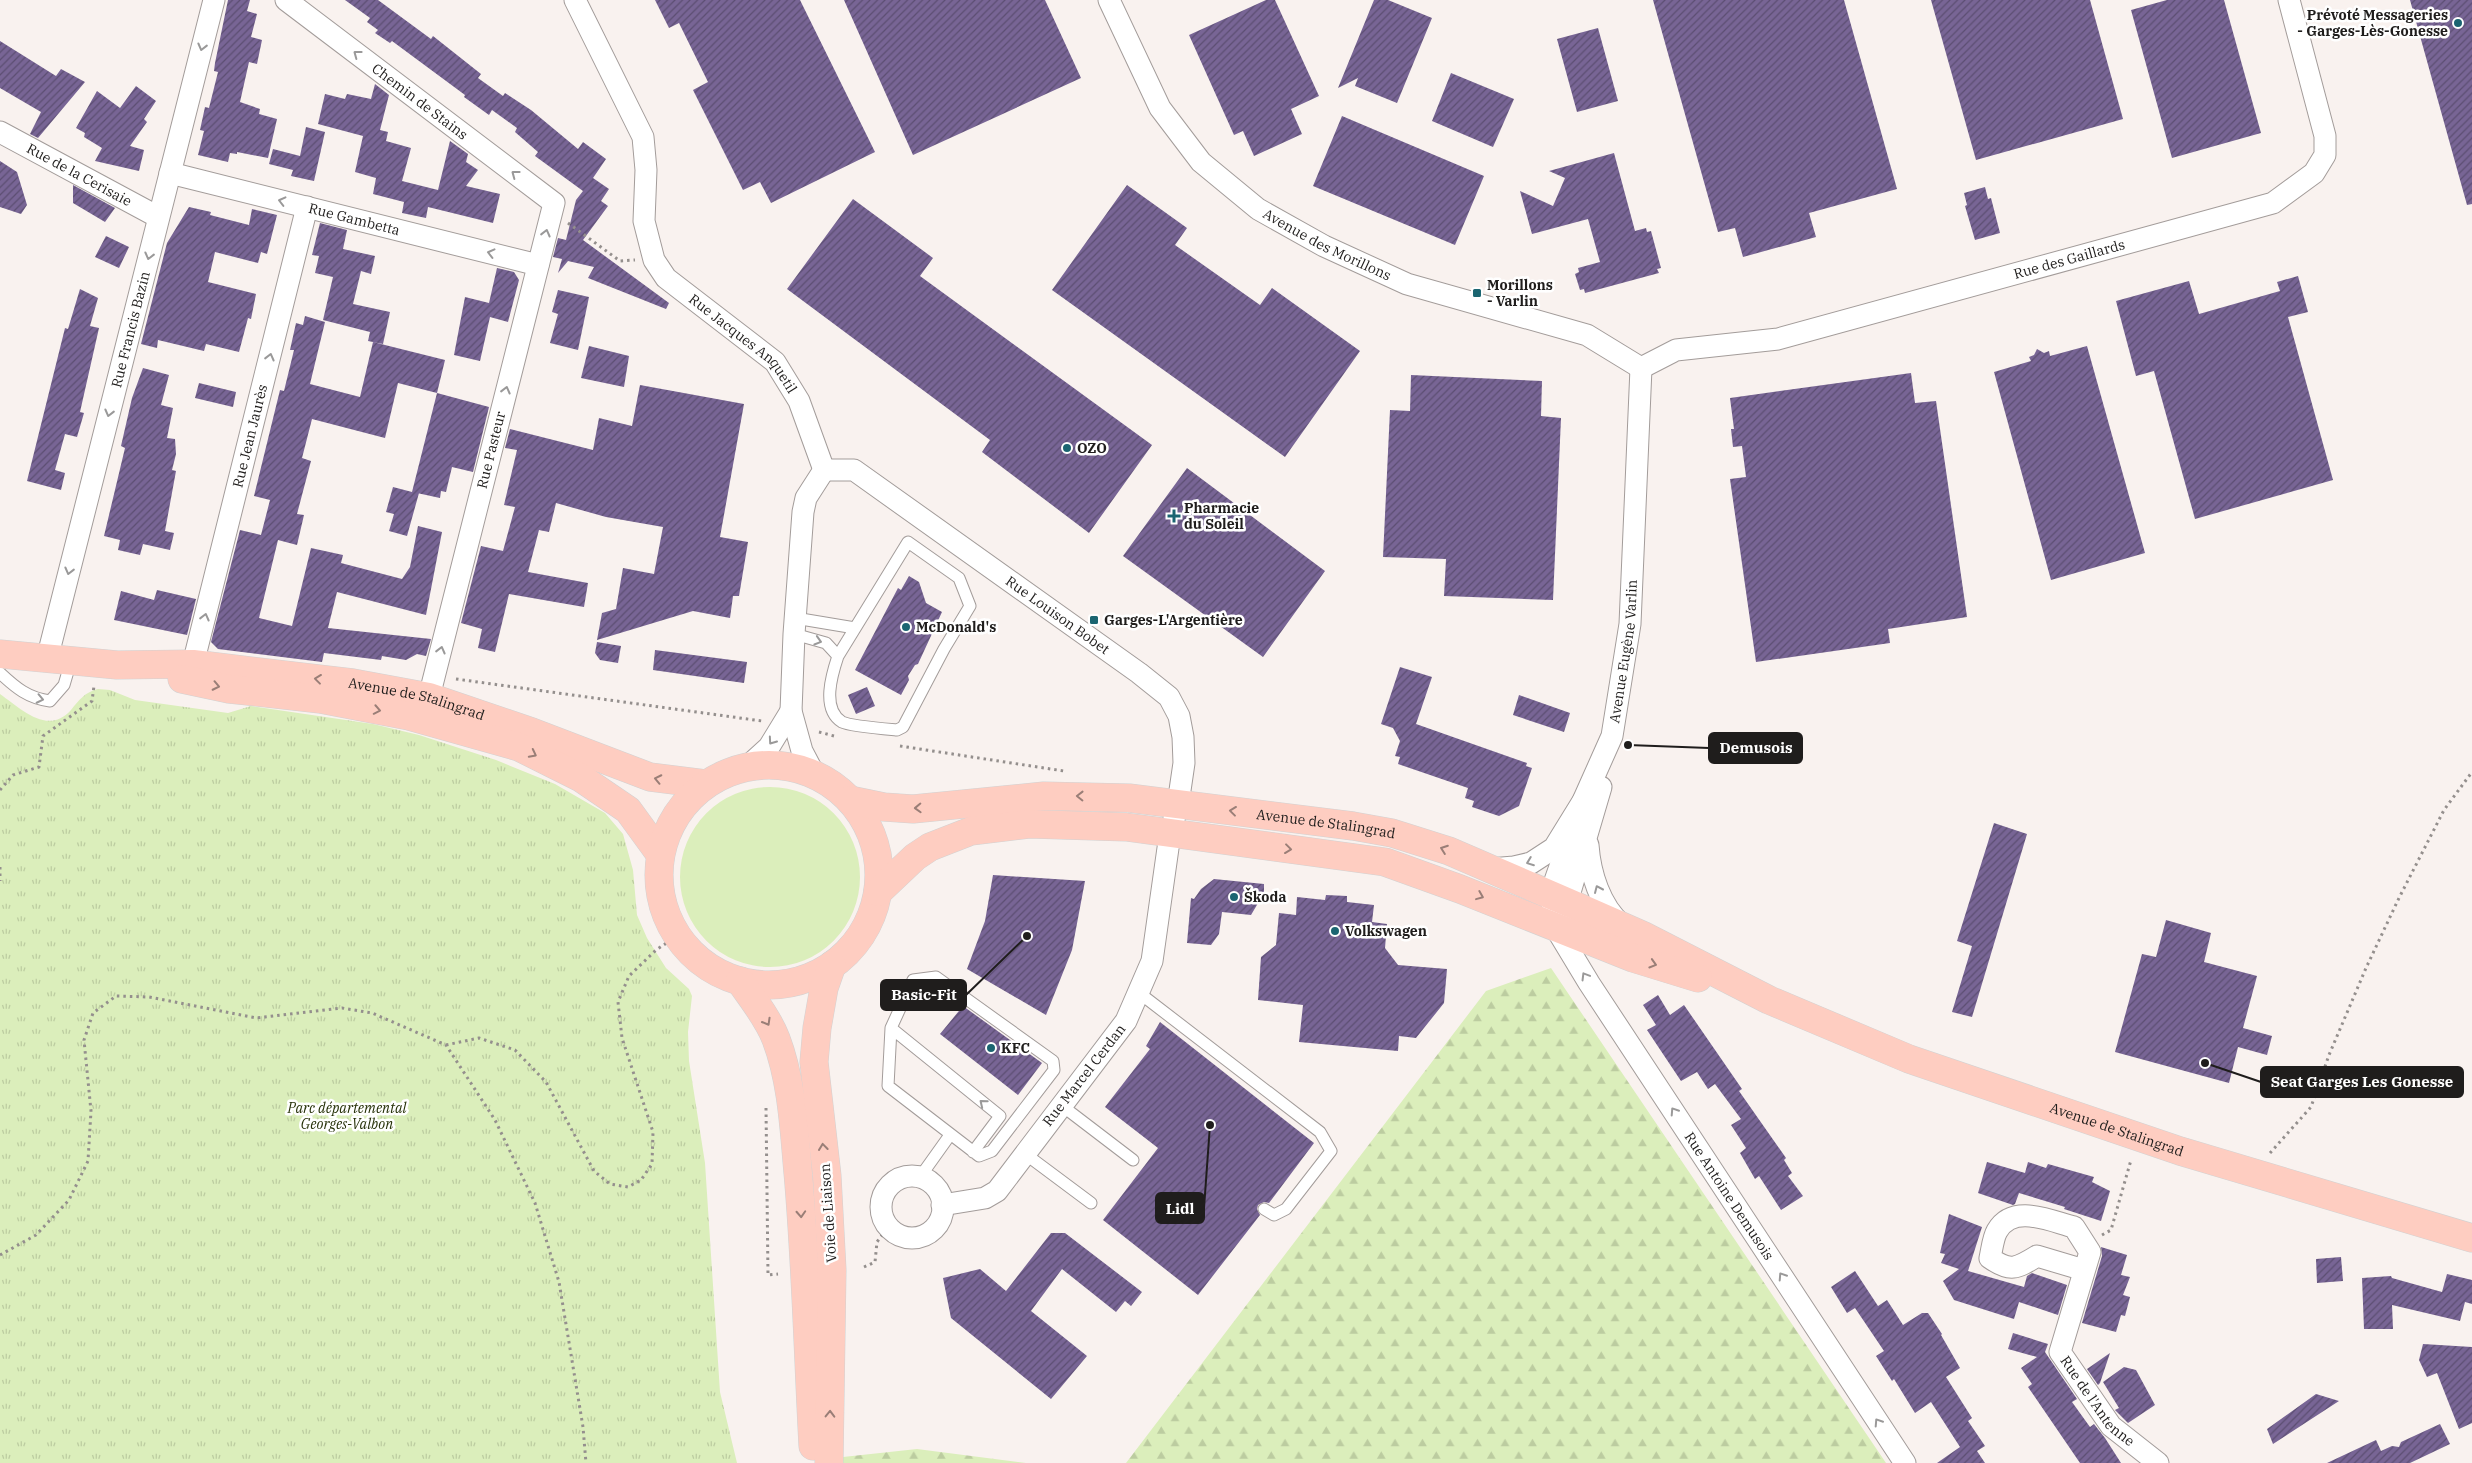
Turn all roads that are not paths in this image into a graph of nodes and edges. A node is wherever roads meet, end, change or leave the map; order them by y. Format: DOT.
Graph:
graph roads {
  1 [pos="214,0"];
  2 [pos="286,0"];
  3 [pos="575,0"];
  4 [pos="1109,0"];
  5 [pos="2289,0"];
  6 [pos="0,132"];
  7 [pos="170,173"];
  8 [pos="307,207"];
  9 [pos="553,207"];
  10 [pos="158,217"];
  11 [pos="538,265"];
  12 [pos="1641,368"];
  13 [pos="824,470"];
  14 [pos="794,626"];
  15 [pos="855,628"];
  16 [pos="0,654"];
  17 [pos="838,656"];
  18 [pos="83,662"];
  19 [pos="193,664"];
  20 [pos="0,673"];
  21 [pos="429,697"];
  22 [pos="791,711"];
  23 [pos="1612,736"];
  24 [pos="747,767"];
  25 [pos="814,774"];
  26 [pos="706,784"];
  27 [pos="850,800"];
  28 [pos="1583,801"];
  29 [pos="1178,804"];
  30 [pos="1170,834"];
  31 [pos="1588,837"];
  32 [pos="660,854"];
  33 [pos="1489,868"];
  34 [pos="878,892"];
  35 [pos="1558,899"];
  36 [pos="1559,928"];
  37 [pos="1626,928"];
  38 [pos="832,965"];
  39 [pos="740,981"];
  40 [pos="1138,992"];
  41 [pos="1768,1000"];
  42 [pos="891,1028"];
  43 [pos="1061,1105"];
  44 [pos="950,1135"];
  45 [pos="973,1152"];
  46 [pos="1024,1153"];
  47 [pos="1133,1160"];
  48 [pos="920,1177"];
  49 [pos="1091,1203"];
  50 [pos="942,1205"];
  51 [pos="1264,1209"];
  52 [pos="2472,1238"];
  53 [pos="2084,1270"];
  54 [pos="813,1463"];
  55 [pos="829,1463"];
  56 [pos="1905,1463"];
  57 [pos="2158,1463"];
  1 -- 7 [label="street, Rue Francis Bazin, one-way"];
  9 -- 2 [label="street, Chemin de Stains, one-way"];
  3 -- 13 [label="street, Rue Jacques Anquetil"];
  4 -- 12 [label="street, Avenue des Morillons"];
  5 -- 12 [label="street, Rue des Gaillards"];
  6 -- 10 [label="street, Rue de la Cerisaie"];
  8 -- 7 [label="street, Rue Gambetta, one-way"];
  7 -- 10 [label="street, Rue Francis Bazin"];
  11 -- 8 [label="street, Rue Gambetta, one-way"];
  19 -- 8 [label="street, Rue Jean Jaurès, one-way"];
  11 -- 9 [label="street, Rue Pasteur, one-way"];
  10 -- 18 [label="street, Rue Francis Bazin, one-way"];
  21 -- 11 [label="street, Rue Pasteur, one-way"];
  12 -- 23 [label="street, Avenue Eugène Varlin"];
  13 -- 14 [label="street"];
  13 -- 29 [label="street, Rue Louison Bobet"];
  14 -- 15 [label="lane"];
  14 -- 17 [label="lane, one-way"];
  14 -- 22 [label="street"];
  15 -- 17 [label="lane"];
  15 -- 17 [label="lane"];
  16 -- 18 [label="main road, Avenue de Stalingrad"];
  18 -- 19 [label="main road, Avenue de Stalingrad"];
  20 -- 18 [label="lane, one-way"];
  18 -- 32 [label="main road, Avenue de Stalingrad, one-way"];
  21 -- 19 [label="main road, Avenue de Stalingrad, one-way"];
  26 -- 21 [label="main road, Avenue de Stalingrad, one-way"];
  22 -- 24 [label="street, one-way"];
  22 -- 25 [label="street"];
  23 -- 28 [label="street, Avenue Eugène Varlin"];
  23 -- 31 [label="street"];
  24 -- 25 [label="main road"];
  24 -- 26 [label="main road"];
  25 -- 27 [label="main road"];
  26 -- 32 [label="main road"];
  29 -- 27 [label="main road, Avenue de Stalingrad, one-way"];
  27 -- 34 [label="main road"];
  28 -- 33 [label="street, Avenue Eugène Varlin, one-way"];
  28 -- 35 [label="street"];
  29 -- 30 [label="street, Rue Louison Bobet"];
  33 -- 29 [label="main road, Avenue de Stalingrad, one-way"];
  30 -- 34 [label="main road, Avenue de Stalingrad"];
  30 -- 36 [label="main road, Avenue de Stalingrad, one-way"];
  30 -- 40 [label="street, Rue Marcel Cerdan"];
  31 -- 35 [label="street"];
  37 -- 31 [label="street, one-way"];
  32 -- 39 [label="main road"];
  33 -- 35 [label="main road, Avenue de Stalingrad"];
  34 -- 38 [label="main road"];
  35 -- 36 [label="street, Rue Antoine Demusois"];
  35 -- 37 [label="main road, Avenue de Stalingrad"];
  36 -- 41 [label="main road, Avenue de Stalingrad, one-way"];
  56 -- 36 [label="street, Rue Antoine Demusois, one-way"];
  37 -- 41 [label="main road, Avenue de Stalingrad"];
  38 -- 39 [label="main road"];
  55 -- 38 [label="main road, Voie de Liaison, one-way"];
  39 -- 54 [label="main road, Voie de Liaison, one-way"];
  40 -- 43 [label="street, Rue Marcel Cerdan"];
  40 -- 51 [label="lane"];
  41 -- 52 [label="main road, Avenue de Stalingrad"];
  42 -- 44 [label="lane"];
  45 -- 42 [label="lane, one-way"];
  42 -- 45 [label="lane"];
  43 -- 46 [label="street, Rue Marcel Cerdan"];
  43 -- 47 [label="lane"];
  44 -- 45 [label="lane"];
  44 -- 48 [label="lane"];
  46 -- 49 [label="lane"];
  46 -- 50 [label="street, Rue Marcel Cerdan"];
  48 -- 50 [label="street"];
  48 -- 50 [label="street"];
  53 -- 53 [label="street, Rue de l'Antenne"];
  53 -- 57 [label="street, Rue de l'Antenne"];
}
